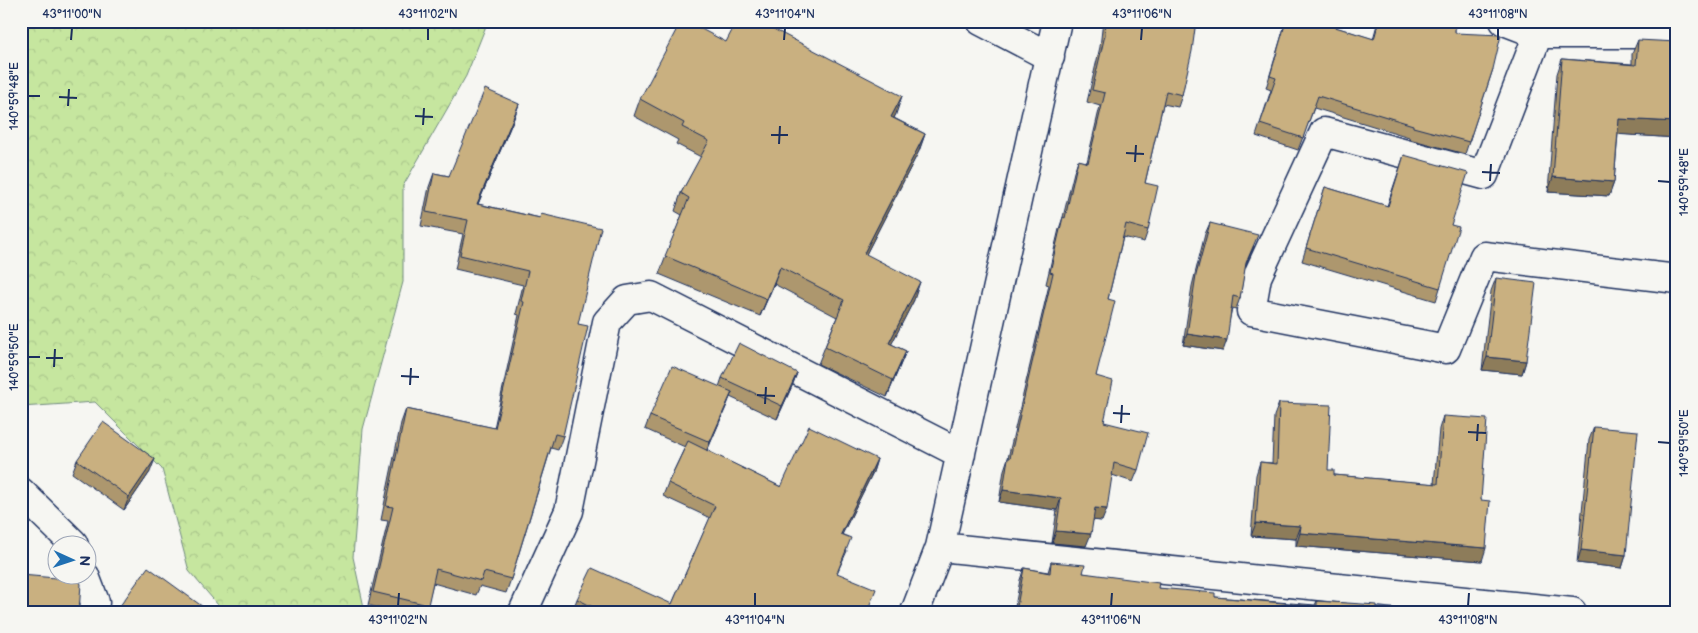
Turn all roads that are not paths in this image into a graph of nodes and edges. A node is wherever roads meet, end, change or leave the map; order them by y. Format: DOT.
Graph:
graph roads {
  1 [pos="981,21"];
  2 [pos="1057,21"];
  3 [pos="1504,21"];
  4 [pos="1538,34"];
  5 [pos="1677,34"];
  6 [pos="1050,57"];
  7 [pos="1677,279"];
  8 [pos="961,454"];
  9 [pos="21,492"];
  10 [pos="64,536"];
  11 [pos="940,547"];
  12 [pos="89,586"];
  13 [pos="94,612"];
  14 [pos="523,612"];
  15 [pos="915,612"];
  16 [pos="1572,612"];
  1 -- 6 [label="street"];
  2 -- 6 [label="street"];
  3 -- 4 [label="street"];
  4 -- 5 [label="street"];
  4 -- 7 [label="street"];
  6 -- 8 [label="street"];
  8 -- 11 [label="street"];
  8 -- 14 [label="street"];
  9 -- 10 [label="street"];
  11 -- 15 [label="street"];
  11 -- 16 [label="street"];
  12 -- 13 [label="street"];
}
